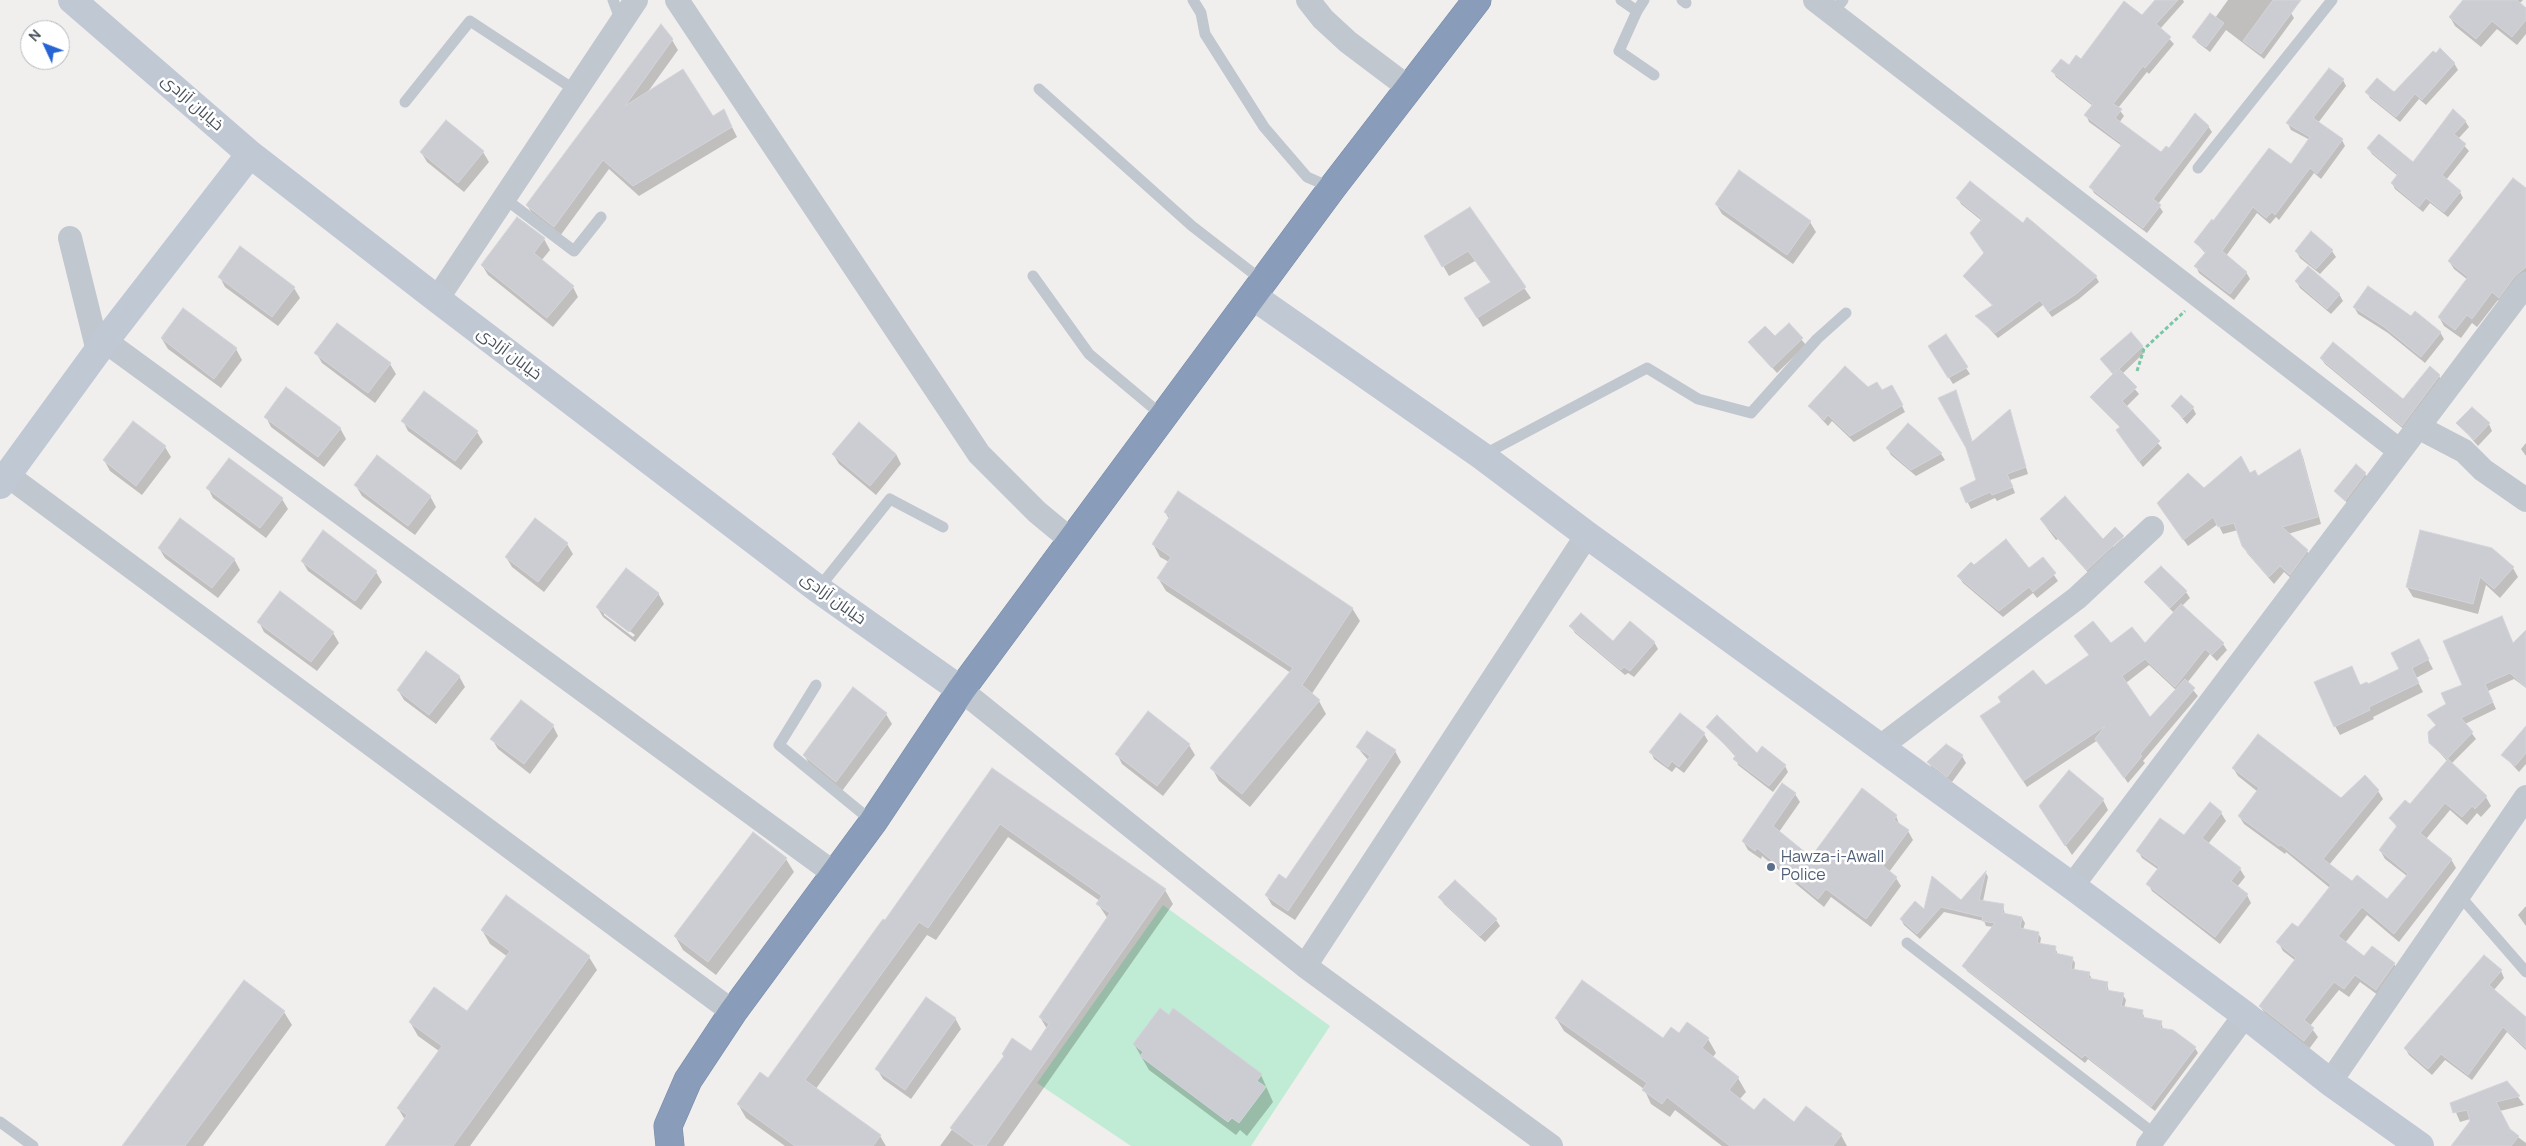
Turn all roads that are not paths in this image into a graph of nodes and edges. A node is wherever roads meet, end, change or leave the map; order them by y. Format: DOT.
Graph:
graph roads {
  1 [pos="72,0"];
  2 [pos="636,0"];
  3 [pos="677,0"];
  4 [pos="1193,0"];
  5 [pos="1308,0"];
  6 [pos="1477,0"];
  7 [pos="1621,0"];
  8 [pos="1644,0"];
  9 [pos="2332,0"];
  10 [pos="1830,4"];
  11 [pos="617,10"];
  12 [pos="1636,11"];
  13 [pos="1654,75"];
  14 [pos="1409,88"];
  15 [pos="1039,89"];
  16 [pos="575,90"];
  17 [pos="405,102"];
  18 [pos="250,154"];
  19 [pos="2198,168"];
  20 [pos="1332,188"];
  21 [pos="504,198"];
  22 [pos="601,217"];
  23 [pos="70,238"];
  24 [pos="1033,276"];
  25 [pos="2526,284"];
  26 [pos="1259,290"];
  27 [pos="437,299"];
  28 [pos="1846,313"];
  29 [pos="102,346"];
  30 [pos="1164,417"];
  31 [pos="2418,427"];
  32 [pos="2400,451"];
  33 [pos="1482,456"];
  34 [pos="4,480"];
  35 [pos="2526,500"];
  36 [pos="943,527"];
  37 [pos="2152,528"];
  38 [pos="1587,535"];
  39 [pos="1072,541"];
  40 [pos="818,589"];
  41 [pos="816,685"];
  42 [pos="961,690"];
  43 [pos="1880,747"];
  44 [pos="2526,797"];
  45 [pos="873,822"];
  46 [pos="835,874"];
  47 [pos="2072,886"];
  48 [pos="2460,896"];
  49 [pos="1907,943"];
  50 [pos="1304,966"];
  51 [pos="2526,972"];
  52 [pos="733,1012"];
  53 [pos="2245,1015"];
  54 [pos="2330,1082"];
  55 [pos="0,1122"];
  56 [pos="2152,1140"];
  57 [pos="33,1146"];
  58 [pos="670,1146"];
  59 [pos="1551,1146"];
  60 [pos="2420,1146"];
  1 -- 18 [label="street, خیابان آزادی"];
  2 -- 11 [label="street"];
  3 -- 39 [label="street"];
  4 -- 20 [label="lane"];
  5 -- 14 [label="street"];
  6 -- 14 [label="highway"];
  7 -- 12 [label="lane"];
  8 -- 12 [label="lane"];
  9 -- 19 [label="lane"];
  10 -- 32 [label="street"];
  11 -- 16 [label="street"];
  12 -- 13 [label="lane"];
  14 -- 20 [label="highway"];
  15 -- 26 [label="lane"];
  16 -- 17 [label="lane"];
  16 -- 21 [label="street"];
  18 -- 27 [label="street, خیابان آزادی"];
  18 -- 29 [label="street"];
  20 -- 26 [label="highway"];
  21 -- 22 [label="lane"];
  21 -- 27 [label="street"];
  23 -- 29 [label="street"];
  24 -- 30 [label="lane"];
  25 -- 31 [label="street"];
  26 -- 30 [label="highway"];
  26 -- 33 [label="street"];
  27 -- 40 [label="street, خیابان آزادی"];
  28 -- 33 [label="lane"];
  29 -- 34 [label="street"];
  29 -- 46 [label="street"];
  30 -- 39 [label="highway"];
  31 -- 32 [label="street"];
  31 -- 35 [label="street"];
  32 -- 47 [label="street"];
  33 -- 38 [label="street"];
  34 -- 52 [label="street"];
  36 -- 40 [label="lane"];
  37 -- 43 [label="street"];
  38 -- 43 [label="street"];
  38 -- 50 [label="street"];
  39 -- 42 [label="highway"];
  40 -- 42 [label="street, خیابان آزادی"];
  41 -- 45 [label="lane"];
  42 -- 45 [label="highway"];
  42 -- 50 [label="street"];
  43 -- 47 [label="street"];
  44 -- 48 [label="street"];
  45 -- 46 [label="highway"];
  46 -- 52 [label="highway"];
  47 -- 53 [label="street"];
  48 -- 51 [label="lane"];
  48 -- 54 [label="street"];
  49 -- 56 [label="lane"];
  50 -- 59 [label="street"];
  52 -- 58 [label="highway"];
  53 -- 54 [label="street"];
  53 -- 56 [label="street"];
  54 -- 60 [label="street"];
  55 -- 57 [label="lane"];
}
